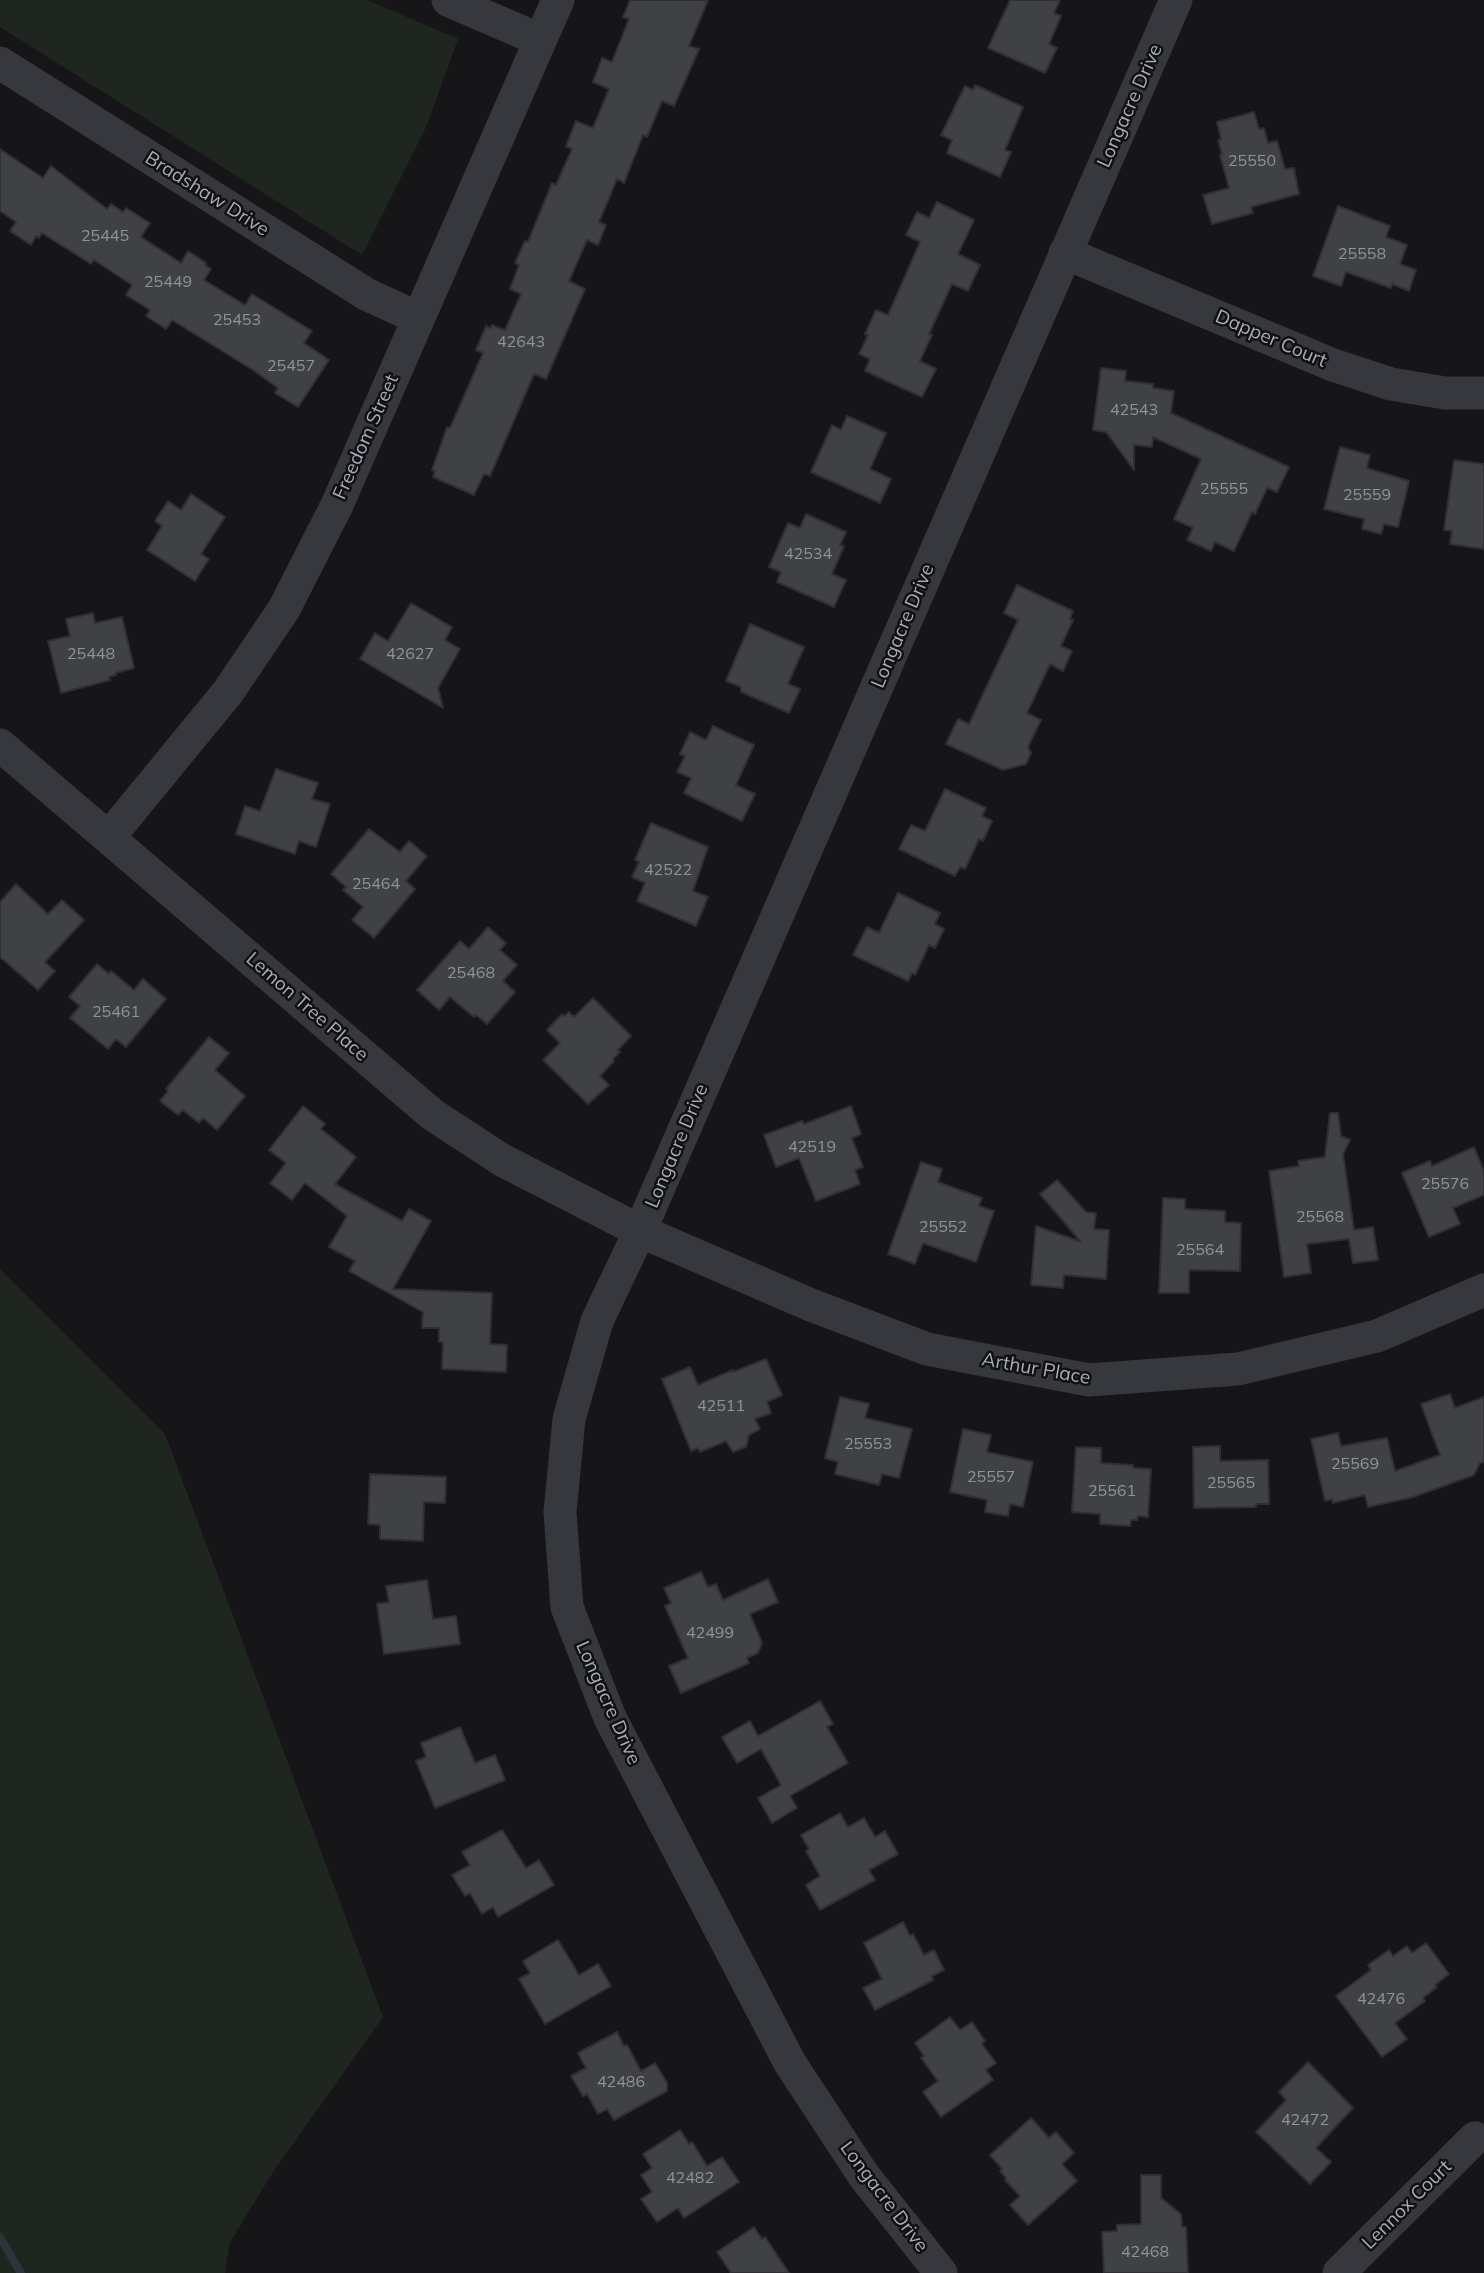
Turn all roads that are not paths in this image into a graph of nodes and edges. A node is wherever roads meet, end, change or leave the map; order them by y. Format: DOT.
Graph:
graph roads {
  1 [pos="448,0"];
  2 [pos="558,0"];
  3 [pos="1176,0"];
  4 [pos="540,40"];
  5 [pos="0,63"];
  6 [pos="1065,253"];
  7 [pos="418,318"];
  8 [pos="1484,393"];
  9 [pos="0,745"];
  10 [pos="109,837"];
  11 [pos="640,1231"];
  12 [pos="1484,1290"];
  13 [pos="1475,2138"];
  14 [pos="941,2273"];
  15 [pos="1339,2273"];
  1 -- 4 [label="street"];
  2 -- 4 [label="street, Freedom Street"];
  3 -- 6 [label="street, Longacre Drive"];
  4 -- 7 [label="street, Freedom Street"];
  5 -- 7 [label="street, Bradshaw Drive"];
  6 -- 8 [label="street, Dapper Court"];
  6 -- 11 [label="street, Longacre Drive"];
  7 -- 10 [label="street, Freedom Street"];
  9 -- 10 [label="street, Lemon Tree Place"];
  10 -- 11 [label="street, Lemon Tree Place"];
  11 -- 12 [label="street, Arthur Place"];
  11 -- 14 [label="street, Longacre Drive"];
  13 -- 15 [label="street, Lennox Court"];
}
